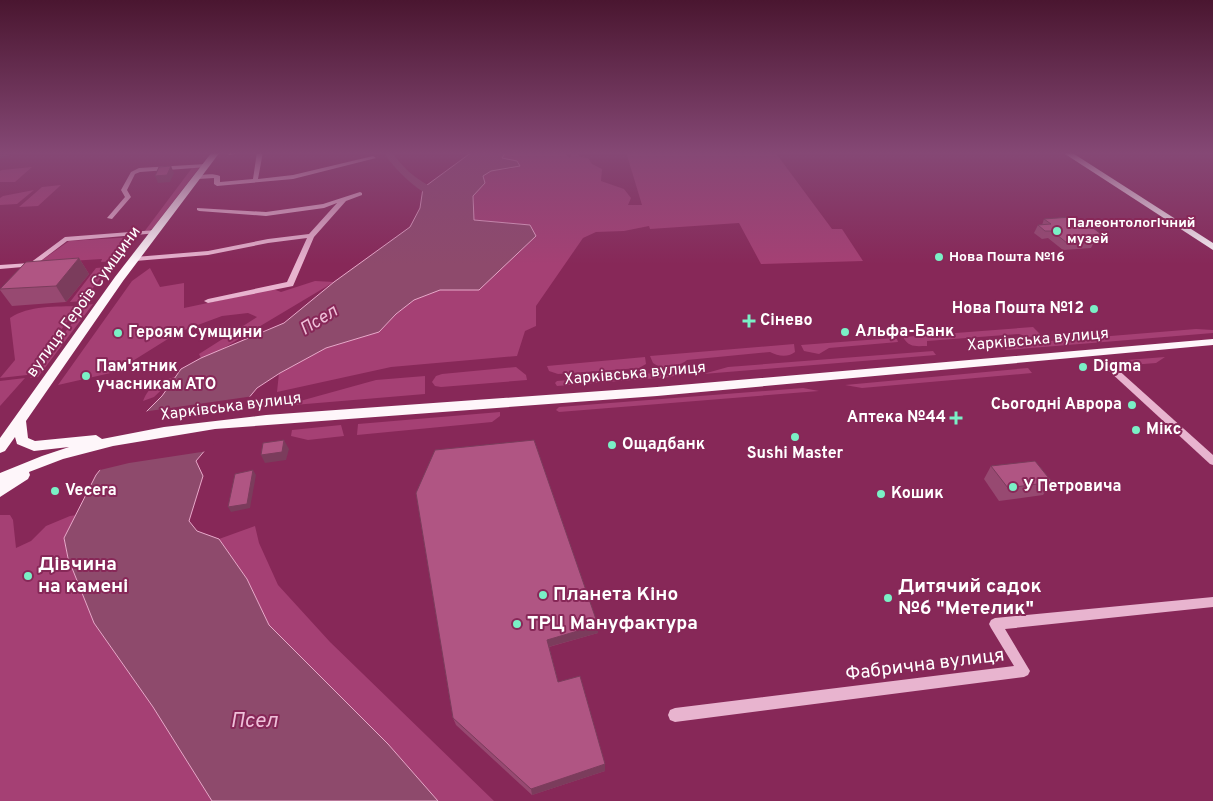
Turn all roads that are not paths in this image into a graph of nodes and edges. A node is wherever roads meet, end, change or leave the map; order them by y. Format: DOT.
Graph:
graph roads {
  1 [pos="124,189"];
  2 [pos="189,189"];
  3 [pos="1124,189"];
  4 [pos="360,194"];
  5 [pos="343,201"];
  6 [pos="199,208"];
  7 [pos="110,218"];
  8 [pos="156,232"];
  9 [pos="311,236"];
  10 [pos="1213,247"];
  11 [pos="135,259"];
  12 [pos="0,267"];
  13 [pos="208,302"];
  14 [pos="1213,342"];
  15 [pos="1112,369"];
  16 [pos="20,421"];
  17 [pos="0,439"];
  18 [pos="0,448"];
  19 [pos="66,448"];
  20 [pos="1213,461"];
  21 [pos="42,462"];
  22 [pos="0,479"];
  23 [pos="0,491"];
  24 [pos="1213,602"];
  25 [pos="675,715"];
  1 -- 7 [label="street"];
  2 -- 8 [label="main road, вулиця Героїв Сумщини"];
  3 -- 10 [label="main road"];
  4 -- 5 [label="street"];
  5 -- 6 [label="street"];
  5 -- 9 [label="street"];
  8 -- 11 [label="main road, вулиця Героїв Сумщини"];
  8 -- 12 [label="street"];
  9 -- 11 [label="street"];
  9 -- 13 [label="street"];
  11 -- 16 [label="main road, вулиця Героїв Сумщини"];
  14 -- 19 [label="main road, Харківська вулиця"];
  15 -- 20 [label="street"];
  16 -- 17 [label="main road"];
  16 -- 18 [label="main road, вулиця Героїв Сумщини"];
  16 -- 19 [label="main road"];
  19 -- 21 [label="main road"];
  21 -- 22 [label="main road"];
  21 -- 23 [label="main road"];
  24 -- 25 [label="street, Фабрична вулиця"];
}
